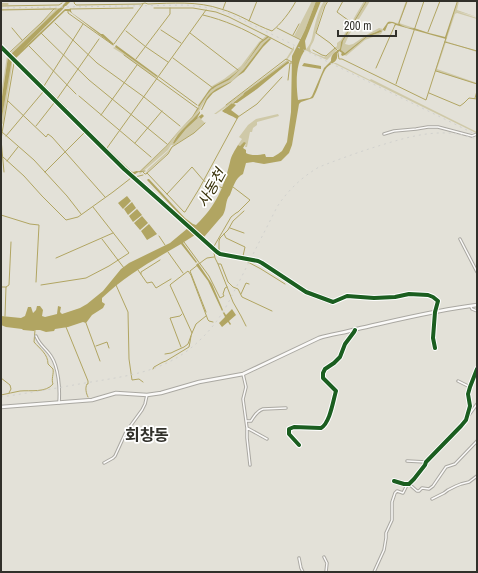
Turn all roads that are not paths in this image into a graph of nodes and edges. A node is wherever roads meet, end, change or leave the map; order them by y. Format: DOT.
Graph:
graph roads {
  1 [pos="1,47"];
  2 [pos="384,134"];
  3 [pos="477,134"];
  4 [pos="460,239"];
  5 [pos="477,272"];
  6 [pos="477,305"];
  7 [pos="470,306"];
  8 [pos="477,311"];
  9 [pos="435,312"];
  10 [pos="355,330"];
  11 [pos="36,336"];
  12 [pos="435,348"];
  13 [pos="477,369"];
  14 [pos="243,374"];
  15 [pos="458,381"];
  16 [pos="470,387"];
  17 [pos="147,395"];
  18 [pos="59,402"];
  19 [pos="477,404"];
  20 [pos="1,407"];
  21 [pos="286,408"];
  22 [pos="466,420"];
  23 [pos="246,422"];
  24 [pos="247,428"];
  25 [pos="267,439"];
  26 [pos="477,441"];
  27 [pos="299,445"];
  28 [pos="407,461"];
  29 [pos="426,462"];
  30 [pos="104,463"];
  31 [pos="250,465"];
  32 [pos="477,476"];
  33 [pos="394,481"];
  34 [pos="408,484"];
  35 [pos="432,499"];
  36 [pos="324,557"];
  37 [pos="299,558"];
  38 [pos="303,572"];
  39 [pos="326,572"];
  40 [pos="374,572"];
  1 -- 9 [label="street"];
  2 -- 3 [label="street"];
  4 -- 5 [label="street"];
  6 -- 7 [label="main road"];
  7 -- 8 [label="street"];
  7 -- 9 [label="main road"];
  9 -- 10 [label="main road"];
  9 -- 12 [label="street"];
  10 -- 14 [label="main road"];
  10 -- 27 [label="street"];
  11 -- 18 [label="street"];
  13 -- 16 [label="street"];
  14 -- 17 [label="main road"];
  14 -- 23 [label="street"];
  15 -- 16 [label="street"];
  16 -- 22 [label="street"];
  17 -- 18 [label="main road"];
  17 -- 30 [label="street"];
  18 -- 20 [label="main road"];
  19 -- 22 [label="street"];
  21 -- 23 [label="street"];
  22 -- 29 [label="street"];
  23 -- 24 [label="street"];
  24 -- 25 [label="street"];
  24 -- 31 [label="street"];
  26 -- 34 [label="street"];
  28 -- 29 [label="street"];
  29 -- 34 [label="street"];
  32 -- 35 [label="street"];
  33 -- 34 [label="street"];
  34 -- 40 [label="street"];
  36 -- 39 [label="street"];
  37 -- 38 [label="street"];
}
